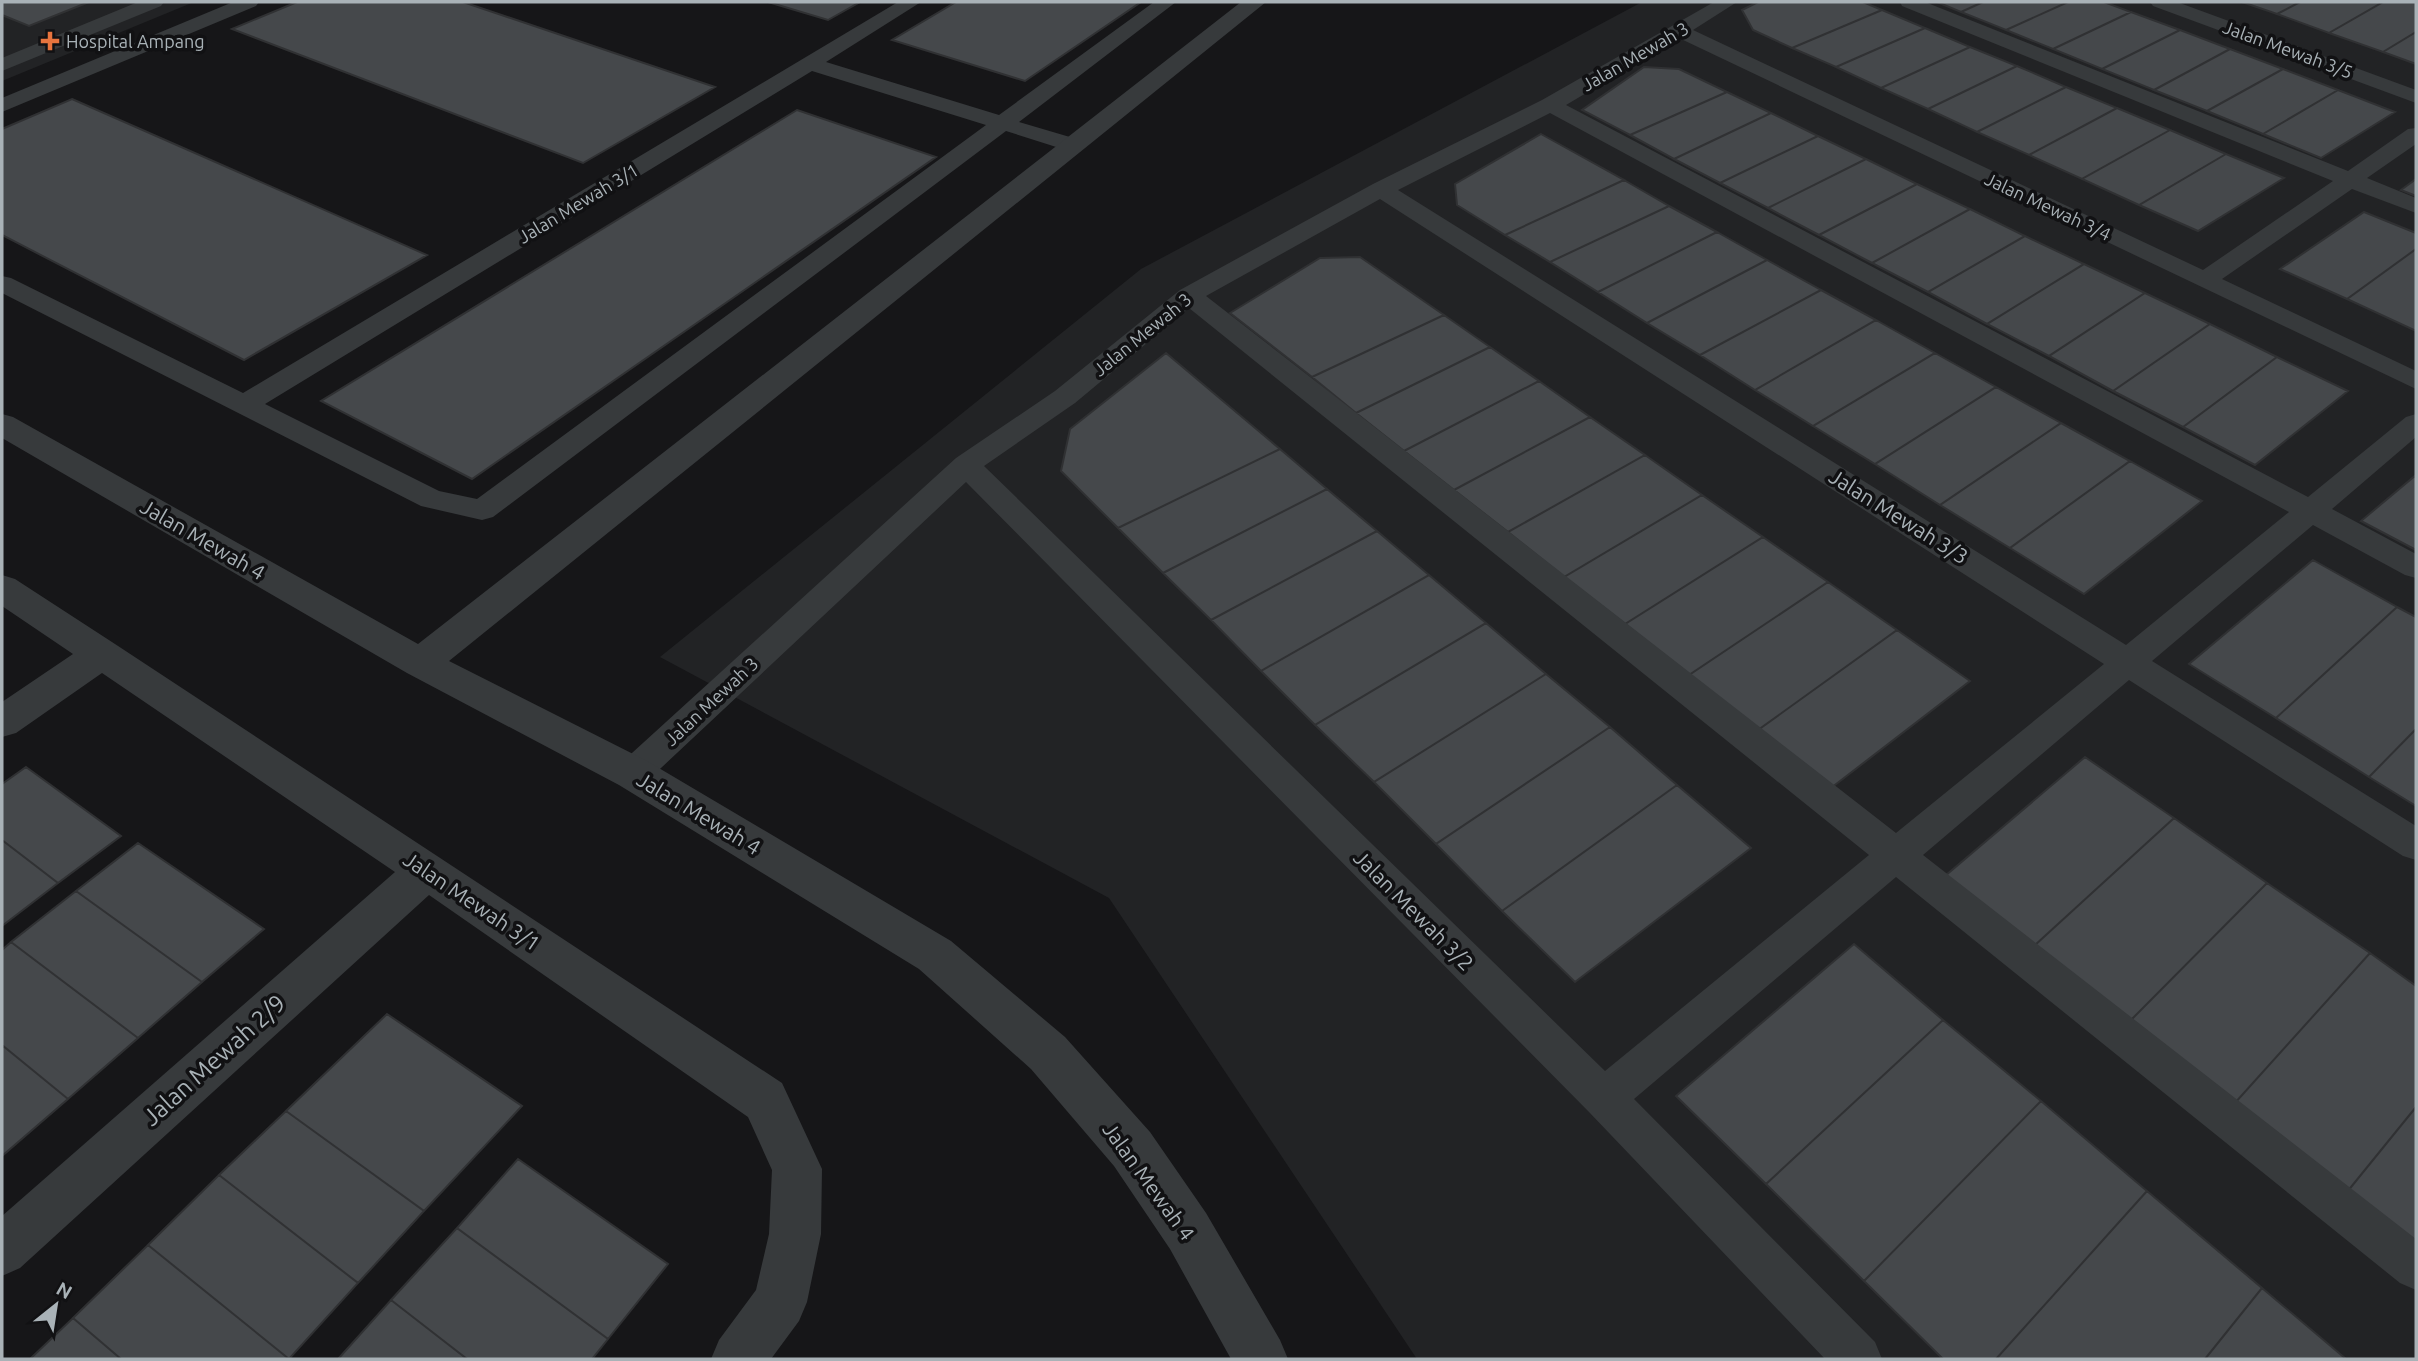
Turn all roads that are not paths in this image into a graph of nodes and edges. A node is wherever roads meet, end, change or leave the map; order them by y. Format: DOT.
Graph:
graph roads {
  1 [pos="154,2"];
  2 [pos="249,2"];
  3 [pos="911,2"];
  4 [pos="1166,2"];
  5 [pos="1255,2"];
  6 [pos="1727,2"];
  7 [pos="1909,2"];
  8 [pos="2160,2"];
  9 [pos="1680,31"];
  10 [pos="809,63"];
  11 [pos="2,65"];
  12 [pos="2416,97"];
  13 [pos="1550,105"];
  14 [pos="2,106"];
  15 [pos="1003,124"];
  16 [pos="2416,134"];
  17 [pos="1072,145"];
  18 [pos="2351,180"];
  19 [pos="1381,189"];
  20 [pos="2416,206"];
  21 [pos="2205,281"];
  22 [pos="2,283"];
  23 [pos="1189,295"];
  24 [pos="2416,381"];
  25 [pos="244,405"];
  26 [pos="2416,423"];
  27 [pos="2,424"];
  28 [pos="966,465"];
  29 [pos="2312,510"];
  30 [pos="2416,568"];
  31 [pos="2,588"];
  32 [pos="102,654"];
  33 [pos="2129,662"];
  34 [pos="420,663"];
  35 [pos="2,722"];
  36 [pos="633,773"];
  37 [pos="2416,845"];
  38 [pos="1897,854"];
  39 [pos="427,870"];
  40 [pos="1604,1098"];
  41 [pos="2,1250"];
  42 [pos="2416,1267"];
  43 [pos="738,1359"];
  44 [pos="1261,1359"];
  45 [pos="1858,1359"];
  1 -- 11 [label="lane"];
  2 -- 14 [label="lane"];
  3 -- 10 [label="lane, Jalan Mewah 3/1"];
  4 -- 15 [label="lane"];
  5 -- 17 [label="street"];
  6 -- 9 [label="lane, Jalan Mewah 3"];
  7 -- 18 [label="lane"];
  8 -- 12 [label="lane, Jalan Mewah 3/5"];
  9 -- 13 [label="lane, Jalan Mewah 3"];
  9 -- 21 [label="lane, Jalan Mewah 3/4"];
  10 -- 15 [label="lane"];
  10 -- 25 [label="lane, Jalan Mewah 3/1"];
  13 -- 19 [label="lane, Jalan Mewah 3"];
  13 -- 29 [label="lane"];
  15 -- 17 [label="lane"];
  15 -- 25 [label="lane"];
  16 -- 18 [label="lane"];
  17 -- 34 [label="street"];
  18 -- 20 [label="lane"];
  18 -- 21 [label="lane"];
  19 -- 23 [label="lane, Jalan Mewah 3"];
  19 -- 33 [label="lane, Jalan Mewah 3/3"];
  21 -- 24 [label="lane, Jalan Mewah 3/4"];
  22 -- 25 [label="lane"];
  23 -- 28 [label="lane, Jalan Mewah 3"];
  23 -- 38 [label="lane"];
  26 -- 29 [label="lane"];
  27 -- 34 [label="street, Jalan Mewah 4"];
  28 -- 36 [label="lane, Jalan Mewah 3"];
  28 -- 40 [label="lane, Jalan Mewah 3/2"];
  29 -- 30 [label="lane"];
  29 -- 33 [label="lane"];
  31 -- 32 [label="street, Jalan Mewah 3/1"];
  32 -- 35 [label="street"];
  32 -- 39 [label="street, Jalan Mewah 3/1"];
  33 -- 37 [label="lane, Jalan Mewah 3/3"];
  33 -- 38 [label="lane"];
  34 -- 36 [label="street, Jalan Mewah 4"];
  36 -- 44 [label="street, Jalan Mewah 4"];
  38 -- 40 [label="lane"];
  38 -- 42 [label="lane"];
  39 -- 41 [label="street, Jalan Mewah 2/9"];
  39 -- 43 [label="street, Jalan Mewah 3/1"];
  40 -- 45 [label="lane, Jalan Mewah 3/2"];
}
